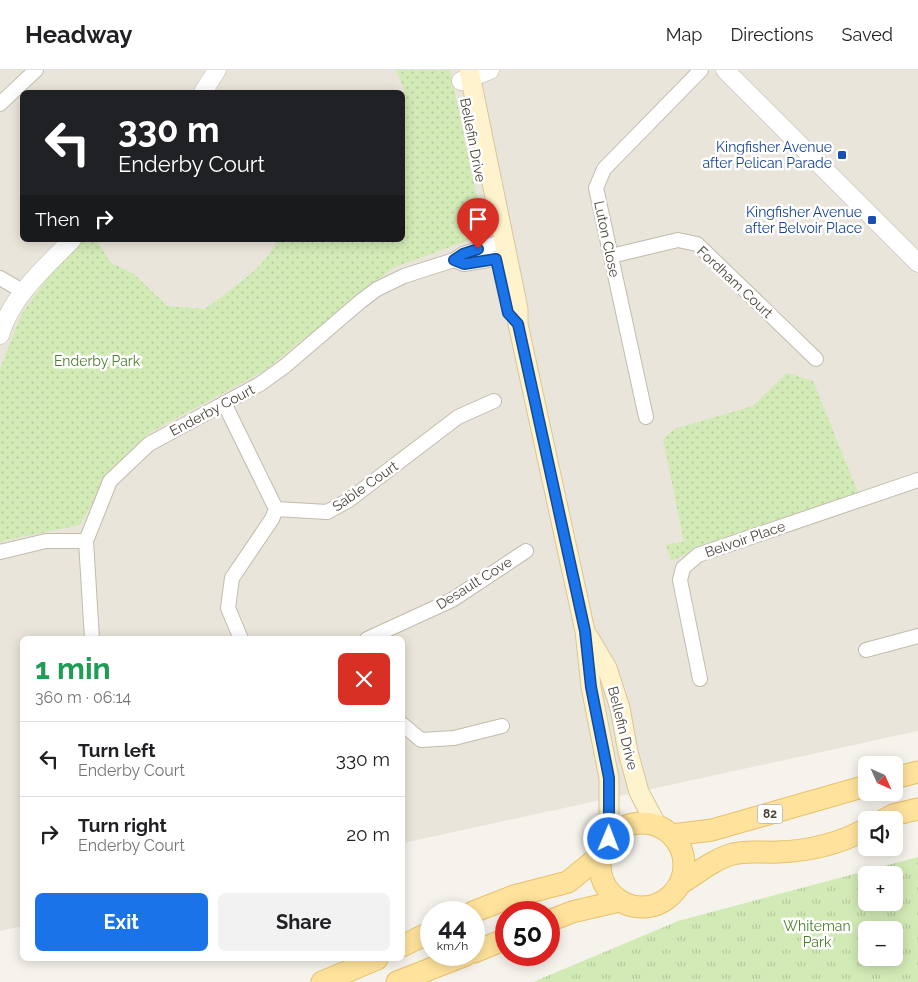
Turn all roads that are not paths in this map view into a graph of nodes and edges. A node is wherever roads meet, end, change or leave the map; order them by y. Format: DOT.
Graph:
graph roads {
  1 [pos="36,70"];
  2 [pos="217,70"];
  3 [pos="490,70"];
  4 [pos="701,70"];
  5 [pos="725,70"];
  6 [pos="741,70"];
  7 [pos="465,75"];
  8 [pos="203,90"];
  9 [pos="1,101"];
  10 [pos="70,242"];
  11 [pos="918,246"];
  12 [pos="500,250"];
  13 [pos="611,256"];
  14 [pos="918,263"];
  15 [pos="0,278"];
  16 [pos="24,292"];
  17 [pos="0,335"];
  18 [pos="816,359"];
  19 [pos="494,401"];
  20 [pos="224,403"];
  21 [pos="646,417"];
  22 [pos="918,480"];
  23 [pos="276,508"];
  24 [pos="86,541"];
  25 [pos="526,551"];
  26 [pos="0,552"];
  27 [pos="585,631"];
  28 [pos="92,636"];
  29 [pos="239,636"];
  30 [pos="374,636"];
  31 [pos="918,636"];
  32 [pos="866,650"];
  33 [pos="700,679"];
  34 [pos="502,726"];
  35 [pos="405,727"];
  36 [pos="918,772"];
  37 [pos="903,776"];
  38 [pos="858,788"];
  39 [pos="918,809"];
  40 [pos="903,813"];
  41 [pos="664,830"];
  42 [pos="858,833"];
  43 [pos="605,847"];
  44 [pos="680,884"];
  45 [pos="619,901"];
  46 [pos="485,907"];
  47 [pos="560,917"];
  48 [pos="420,937"];
  49 [pos="405,945"];
  50 [pos="372,961"];
  51 [pos="438,966"];
  52 [pos="322,982"];
  53 [pos="397,982"];
  1 -- 9 [label="street"];
  2 -- 8 [label="street"];
  3 -- 7 [label="street"];
  4 -- 13 [label="street, Luton Close"];
  5 -- 14 [label="street"];
  6 -- 11 [label="street"];
  7 -- 12 [label="main road, Bellefin Drive"];
  10 -- 16 [label="street"];
  12 -- 20 [label="street, Enderby Court"];
  12 -- 27 [label="main road, Bellefin Drive"];
  13 -- 18 [label="street, Fordham Court"];
  13 -- 21 [label="street, Luton Close"];
  15 -- 16 [label="street"];
  16 -- 17 [label="street"];
  19 -- 23 [label="street, Sable Court"];
  20 -- 23 [label="street"];
  20 -- 24 [label="street, Enderby Court"];
  22 -- 33 [label="street, Belvoir Place"];
  23 -- 29 [label="street"];
  24 -- 26 [label="street"];
  24 -- 28 [label="street, Enderby Court"];
  25 -- 30 [label="street, Desault Cove"];
  27 -- 41 [label="main road, Bellefin Drive"];
  27 -- 43 [label="main road, Bellefin Drive"];
  31 -- 32 [label="street"];
  34 -- 35 [label="street"];
  36 -- 37 [label="main road"];
  38 -- 41 [label="main road, 82"];
  39 -- 40 [label="main road"];
  41 -- 43 [label="main road, 82"];
  41 -- 44 [label="main road"];
  42 -- 44 [label="main road"];
  43 -- 45 [label="main road"];
  43 -- 46 [label="main road, 82"];
  44 -- 45 [label="main road"];
  45 -- 47 [label="main road"];
  48 -- 49 [label="main road"];
  50 -- 52 [label="main road"];
  51 -- 53 [label="main road"];
}
